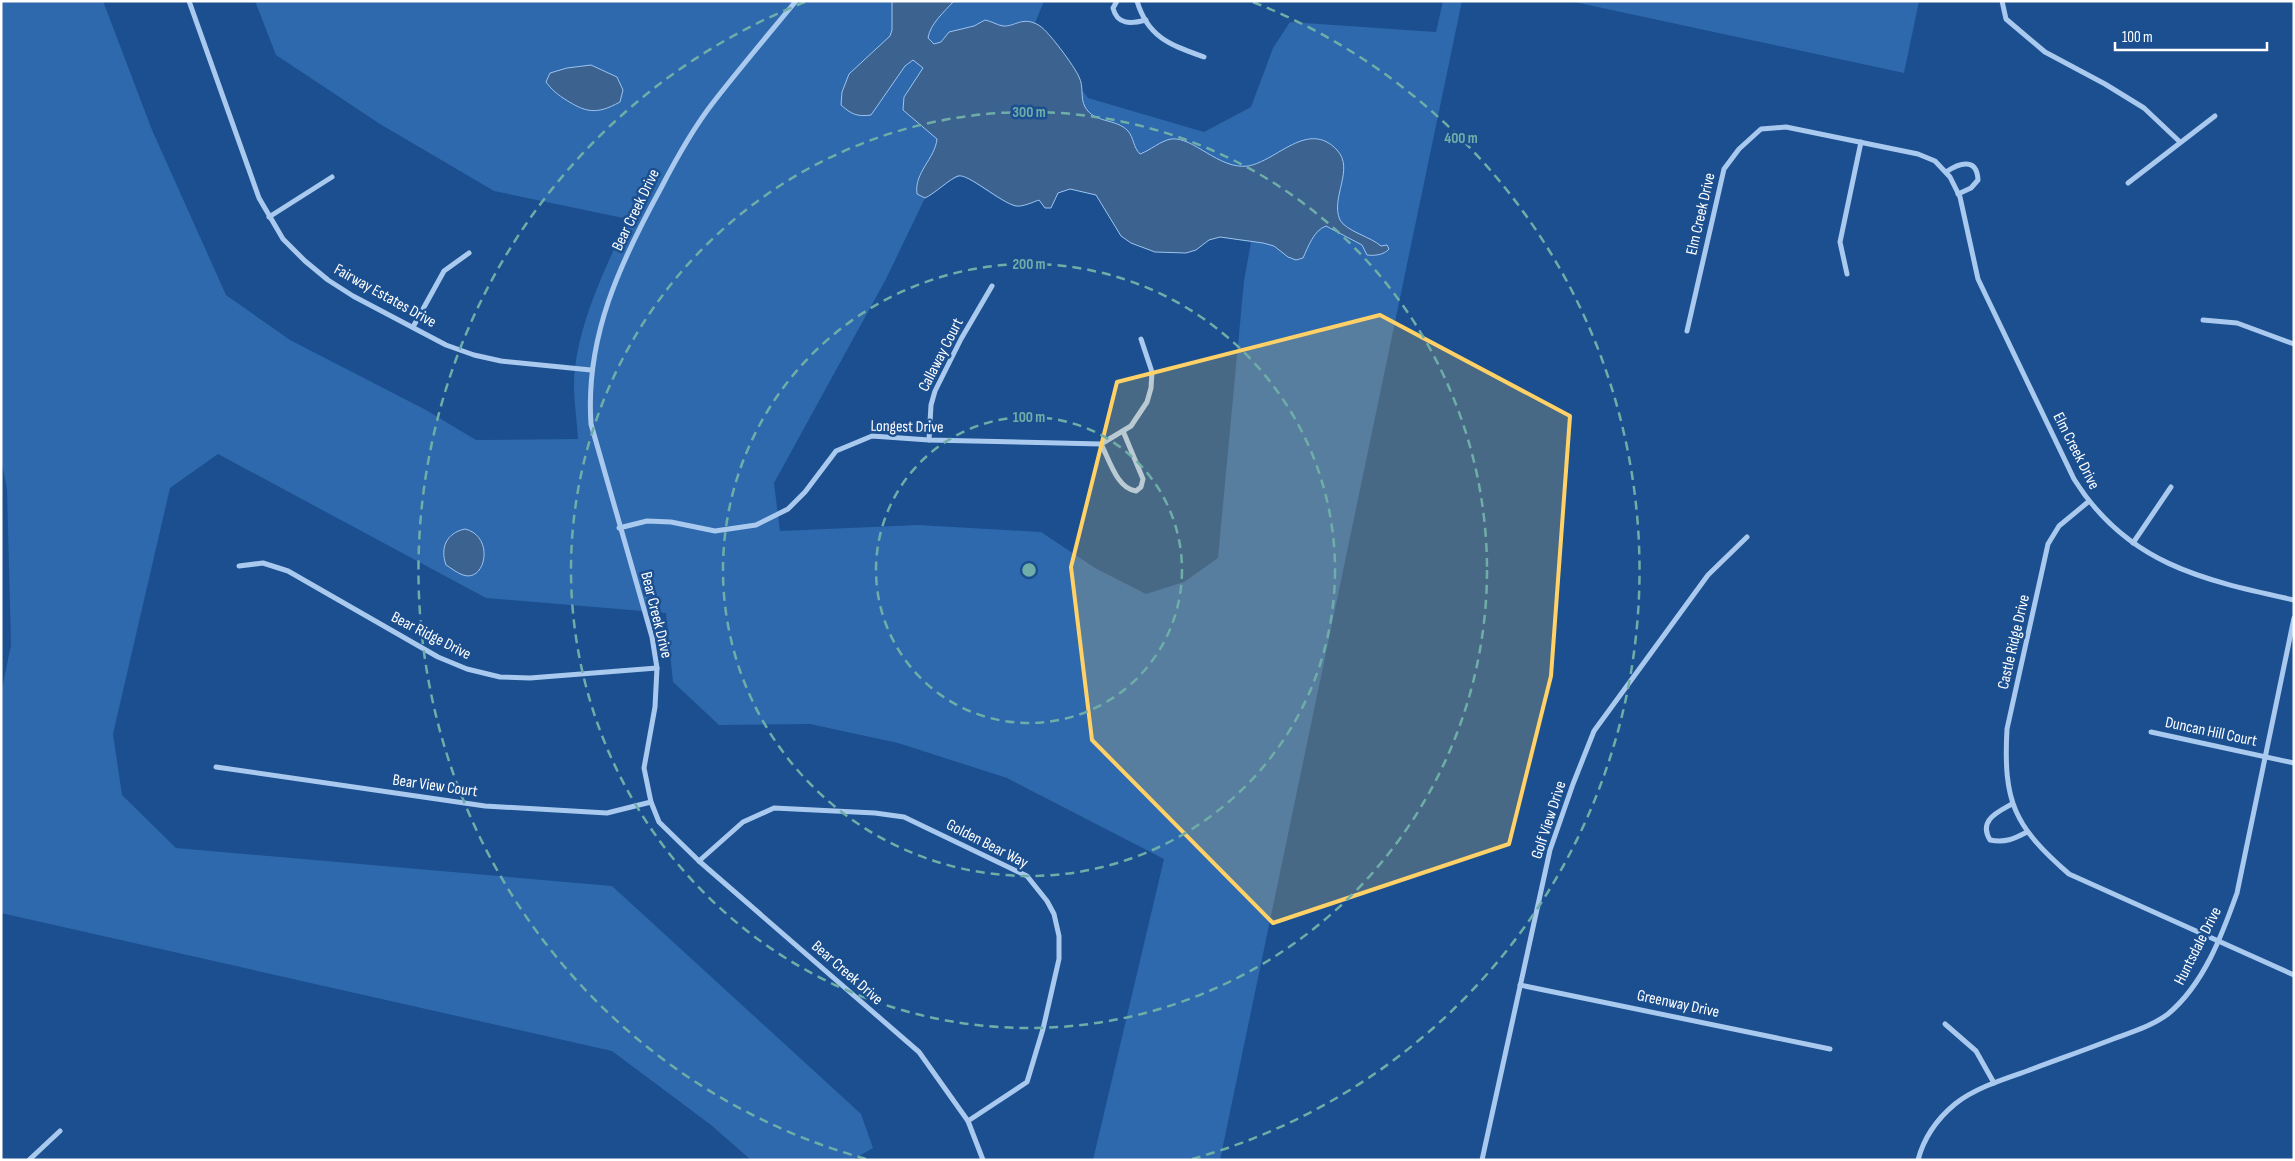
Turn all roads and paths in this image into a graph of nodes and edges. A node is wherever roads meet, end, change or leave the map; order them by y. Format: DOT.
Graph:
graph roads {
  1 [pos="189,1"];
  2 [pos="796,1"];
  3 [pos="1117,1"];
  4 [pos="1137,1"];
  5 [pos="2002,1"];
  6 [pos="1146,20"];
  7 [pos="1204,57"];
  8 [pos="2216,116"];
  9 [pos="1861,142"];
  10 [pos="2180,142"];
  11 [pos="1946,172"];
  12 [pos="332,177"];
  13 [pos="2128,183"];
  14 [pos="1958,194"];
  15 [pos="269,217"];
  16 [pos="468,253"];
  17 [pos="1847,274"];
  18 [pos="992,286"];
  19 [pos="2203,320"];
  20 [pos="413,327"];
  21 [pos="1687,331"];
  22 [pos="1141,339"];
  23 [pos="2294,344"];
  24 [pos="591,370"];
  25 [pos="1123,431"];
  26 [pos="929,440"];
  27 [pos="1101,444"];
  28 [pos="2171,488"];
  29 [pos="2088,502"];
  30 [pos="619,528"];
  31 [pos="1747,537"];
  32 [pos="2133,543"];
  33 [pos="239,566"];
  34 [pos="2294,600"];
  35 [pos="2294,618"];
  36 [pos="657,668"];
  37 [pos="2151,732"];
  38 [pos="2265,756"];
  39 [pos="2294,762"];
  40 [pos="216,767"];
  41 [pos="651,802"];
  42 [pos="2012,804"];
  43 [pos="2027,832"];
  44 [pos="699,861"];
  45 [pos="2218,941"];
  46 [pos="2294,974"];
  47 [pos="1520,984"];
  48 [pos="1945,1024"];
  49 [pos="1830,1049"];
  50 [pos="1994,1083"];
  51 [pos="968,1120"];
  52 [pos="60,1131"];
  53 [pos="29,1160"];
  54 [pos="983,1160"];
  55 [pos="1482,1160"];
  56 [pos="1918,1160"];
  1 -- 15 [label="street, Fairway Estates Drive"];
  2 -- 24 [label="street, Bear Creek Drive"];
  3 -- 6 [label="street"];
  4 -- 6 [label="street"];
  5 -- 10 [label="street"];
  6 -- 7 [label="street"];
  8 -- 10 [label="street"];
  9 -- 11 [label="street, Elm Creek Drive"];
  9 -- 17 [label="street"];
  9 -- 21 [label="street, Elm Creek Drive"];
  10 -- 13 [label="street"];
  11 -- 14 [label="street, Elm Creek Drive"];
  11 -- 14 [label="street"];
  12 -- 15 [label="street"];
  14 -- 29 [label="street, Elm Creek Drive"];
  15 -- 20 [label="street, Fairway Estates Drive"];
  16 -- 20 [label="street"];
  18 -- 26 [label="street, Callaway Court"];
  19 -- 23 [label="street"];
  20 -- 24 [label="street, Fairway Estates Drive"];
  22 -- 25 [label="street"];
  24 -- 30 [label="street, Bear Creek Drive"];
  25 -- 27 [label="street"];
  25 -- 27 [label="street"];
  26 -- 27 [label="street, Longest Drive"];
  26 -- 30 [label="street, Longest Drive"];
  28 -- 32 [label="street"];
  29 -- 32 [label="street, Elm Creek Drive"];
  29 -- 42 [label="street, Castle Ridge Drive"];
  30 -- 36 [label="street, Bear Creek Drive"];
  31 -- 47 [label="street, Golf View Drive"];
  32 -- 34 [label="street, Elm Creek Drive"];
  33 -- 36 [label="street, Bear Ridge Drive"];
  35 -- 38 [label="street, Huntsdale Drive"];
  36 -- 41 [label="street, Bear Creek Drive"];
  37 -- 38 [label="street, Duncan Hill Court"];
  38 -- 39 [label="street, Duncan Hill Court"];
  38 -- 45 [label="street, Huntsdale Drive"];
  40 -- 41 [label="street, Bear View Court"];
  41 -- 44 [label="street, Bear Creek Drive"];
  42 -- 43 [label="street, Castle Ridge Drive"];
  42 -- 43 [label="street"];
  43 -- 45 [label="street, Castle Ridge Drive"];
  44 -- 51 [label="street, Bear Creek Drive"];
  44 -- 51 [label="street, Golden Bear Way"];
  45 -- 46 [label="street, Castle Ridge Drive"];
  45 -- 50 [label="street, Huntsdale Drive"];
  47 -- 49 [label="street, Greenway Drive"];
  47 -- 55 [label="street, Golf View Drive"];
  48 -- 50 [label="street"];
  50 -- 56 [label="street, Huntsdale Drive"];
  51 -- 54 [label="street, Bear Creek Drive"];
  52 -- 53 [label="street"];
}
